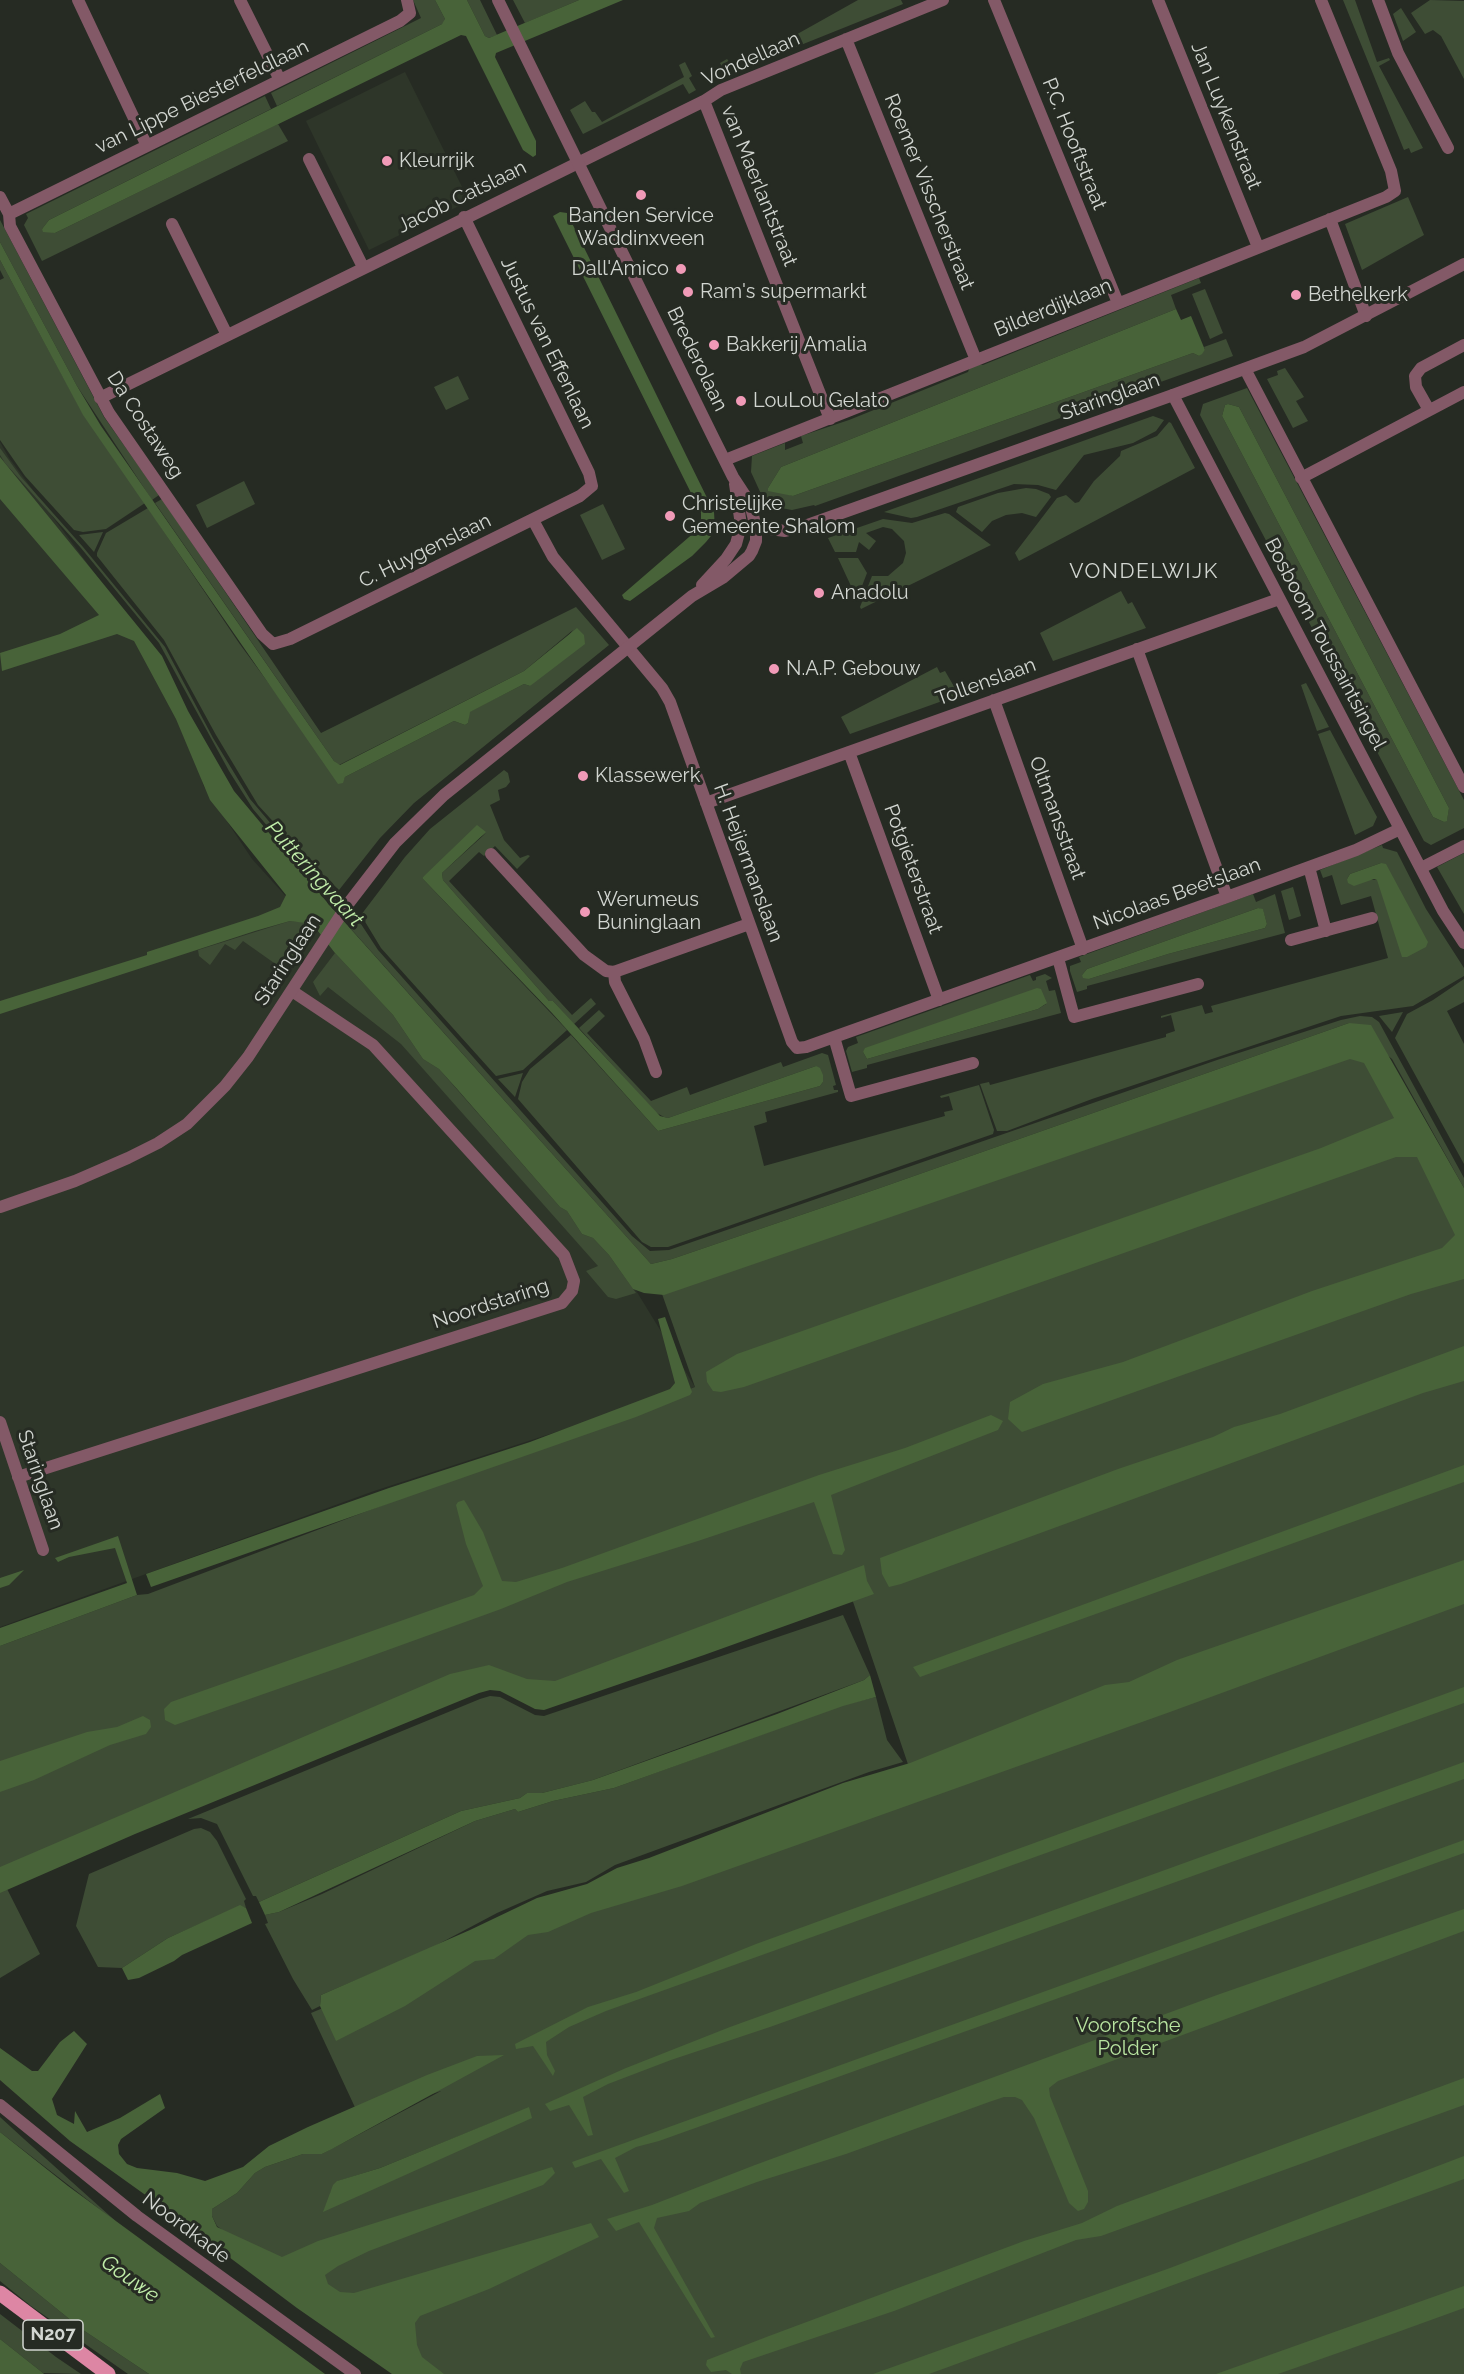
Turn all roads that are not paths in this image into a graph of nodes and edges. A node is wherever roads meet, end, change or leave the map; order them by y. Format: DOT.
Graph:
graph roads {
  1 [pos="78,0"];
  2 [pos="240,0"];
  3 [pos="407,0"];
  4 [pos="498,0"];
  5 [pos="943,0"];
  6 [pos="994,0"];
  7 [pos="1158,0"];
  8 [pos="1322,0"];
  9 [pos="1378,0"];
  10 [pos="846,39"];
  11 [pos="280,81"];
  12 [pos="704,101"];
  13 [pos="147,146"];
  14 [pos="1448,148"];
  15 [pos="309,159"];
  16 [pos="578,162"];
  17 [pos="0,197"];
  18 [pos="9,214"];
  19 [pos="464,218"];
  20 [pos="1330,219"];
  21 [pos="172,224"];
  22 [pos="1258,247"];
  23 [pos="1464,264"];
  24 [pos="363,267"];
  25 [pos="1118,303"];
  26 [pos="1366,316"];
  27 [pos="227,335"];
  28 [pos="1464,345"];
  29 [pos="976,360"];
  30 [pos="1245,369"];
  31 [pos="1464,392"];
  32 [pos="1173,395"];
  33 [pos="100,398"];
  34 [pos="1429,410"];
  35 [pos="830,419"];
  36 [pos="725,460"];
  37 [pos="733,477"];
  38 [pos="1301,478"];
  39 [pos="592,486"];
  40 [pos="533,520"];
  41 [pos="741,525"];
  42 [pos="756,528"];
  43 [pos="692,596"];
  44 [pos="1279,599"];
  45 [pos="273,644"];
  46 [pos="628,647"];
  47 [pos="1137,649"];
  48 [pos="994,700"];
  49 [pos="849,752"];
  50 [pos="1464,787"];
  51 [pos="706,803"];
  52 [pos="1400,829"];
  53 [pos="1464,846"];
  54 [pos="491,854"];
  55 [pos="1309,867"];
  56 [pos="1421,868"];
  57 [pos="1227,897"];
  58 [pos="1372,918"];
  59 [pos="749,924"];
  60 [pos="1326,931"];
  61 [pos="1291,940"];
  62 [pos="1464,943"];
  63 [pos="1083,949"];
  64 [pos="1058,958"];
  65 [pos="614,972"];
  66 [pos="1198,984"];
  67 [pos="292,991"];
  68 [pos="939,1000"];
  69 [pos="834,1037"];
  70 [pos="797,1048"];
  71 [pos="974,1063"];
  72 [pos="656,1072"];
  73 [pos="0,1207"];
  74 [pos="0,1422"];
  75 [pos="18,1477"];
  76 [pos="43,1550"];
  77 [pos="0,2105"];
  78 [pos="0,2293"];
  79 [pos="108,2374"];
  80 [pos="355,2374"];
  1 -- 13 [label="street"];
  2 -- 11 [label="street"];
  3 -- 11 [label="street, van Lippe Biesterfeldlaan"];
  4 -- 16 [label="street, Brederolaan"];
  5 -- 10 [label="street, Vondellaan"];
  6 -- 25 [label="street, P.C. Hooftstraat"];
  7 -- 22 [label="street, Jan Luykenstraat"];
  8 -- 20 [label="street, Bilderdijklaan"];
  9 -- 14 [label="street"];
  10 -- 12 [label="street, Vondellaan"];
  10 -- 29 [label="street, Roemer Visscherstraat"];
  11 -- 13 [label="street, van Lippe Biesterfeldlaan"];
  12 -- 16 [label="street, Vondellaan"];
  12 -- 35 [label="street, van Maerlantstraat"];
  13 -- 18 [label="street, van Lippe Biesterfeldlaan"];
  15 -- 24 [label="street"];
  16 -- 19 [label="street, Jacob Catslaan"];
  16 -- 36 [label="street, Brederolaan"];
  17 -- 18 [label="street, Da Costaweg"];
  18 -- 33 [label="street, Da Costaweg"];
  19 -- 24 [label="street, Jacob Catslaan"];
  19 -- 39 [label="street, Justus van Effenlaan"];
  20 -- 22 [label="street, Bilderdijklaan"];
  20 -- 26 [label="street"];
  21 -- 27 [label="street"];
  22 -- 25 [label="street, Bilderdijklaan"];
  23 -- 26 [label="street, Staringlaan"];
  24 -- 27 [label="street, Jacob Catslaan"];
  25 -- 29 [label="street, Bilderdijklaan"];
  26 -- 30 [label="street, Staringlaan"];
  27 -- 33 [label="street, Jacob Catslaan"];
  28 -- 34 [label="street"];
  29 -- 35 [label="street, Bilderdijklaan"];
  30 -- 32 [label="street, Staringlaan"];
  30 -- 38 [label="street"];
  31 -- 34 [label="street"];
  32 -- 42 [label="street, Staringlaan"];
  32 -- 44 [label="street, Bosboom Toussaintsingel"];
  33 -- 45 [label="street, Da Costaweg"];
  34 -- 38 [label="street"];
  35 -- 36 [label="street, Bilderdijklaan"];
  36 -- 37 [label="street, Brederolaan"];
  37 -- 41 [label="street, Brederolaan"];
  37 -- 42 [label="street, Brederolaan"];
  38 -- 50 [label="street"];
  39 -- 40 [label="street, C. Huygenslaan"];
  40 -- 45 [label="street, C. Huygenslaan"];
  40 -- 46 [label="street, H. Heijermanslaan"];
  41 -- 42 [label="street, Staringlaan"];
  41 -- 43 [label="street, Staringlaan"];
  42 -- 43 [label="street, Staringlaan"];
  43 -- 46 [label="street, Staringlaan"];
  44 -- 47 [label="street, Tollenslaan"];
  44 -- 52 [label="street, Bosboom Toussaintsingel"];
  46 -- 51 [label="street, H. Heijermanslaan"];
  46 -- 67 [label="street, Staringlaan"];
  47 -- 48 [label="street, Tollenslaan"];
  47 -- 57 [label="street"];
  48 -- 49 [label="street, Tollenslaan"];
  48 -- 63 [label="street, Oltmansstraat"];
  49 -- 51 [label="street, Tollenslaan"];
  49 -- 68 [label="street, Potgieterstraat"];
  51 -- 59 [label="street, H. Heijermanslaan"];
  52 -- 55 [label="street, Nicolaas Beetslaan"];
  52 -- 56 [label="street, Bosboom Toussaintsingel"];
  53 -- 56 [label="street"];
  54 -- 65 [label="street"];
  55 -- 57 [label="street, Nicolaas Beetslaan"];
  55 -- 60 [label="street"];
  56 -- 62 [label="street, Bosboom Toussaintsingel"];
  57 -- 63 [label="street, Nicolaas Beetslaan"];
  58 -- 60 [label="street"];
  59 -- 65 [label="street"];
  59 -- 70 [label="street, H. Heijermanslaan"];
  60 -- 61 [label="street"];
  63 -- 64 [label="street, Nicolaas Beetslaan"];
  64 -- 66 [label="street"];
  64 -- 68 [label="street, Nicolaas Beetslaan"];
  65 -- 72 [label="street"];
  67 -- 73 [label="street, Staringlaan"];
  67 -- 75 [label="street, Noordstaring"];
  68 -- 69 [label="street, Nicolaas Beetslaan"];
  69 -- 70 [label="street, Nicolaas Beetslaan"];
  69 -- 71 [label="street"];
  74 -- 75 [label="street, Staringlaan"];
  75 -- 76 [label="street, Staringlaan"];
  77 -- 80 [label="street, Noordkade"];
  78 -- 79 [label="main road, N207"];
}
